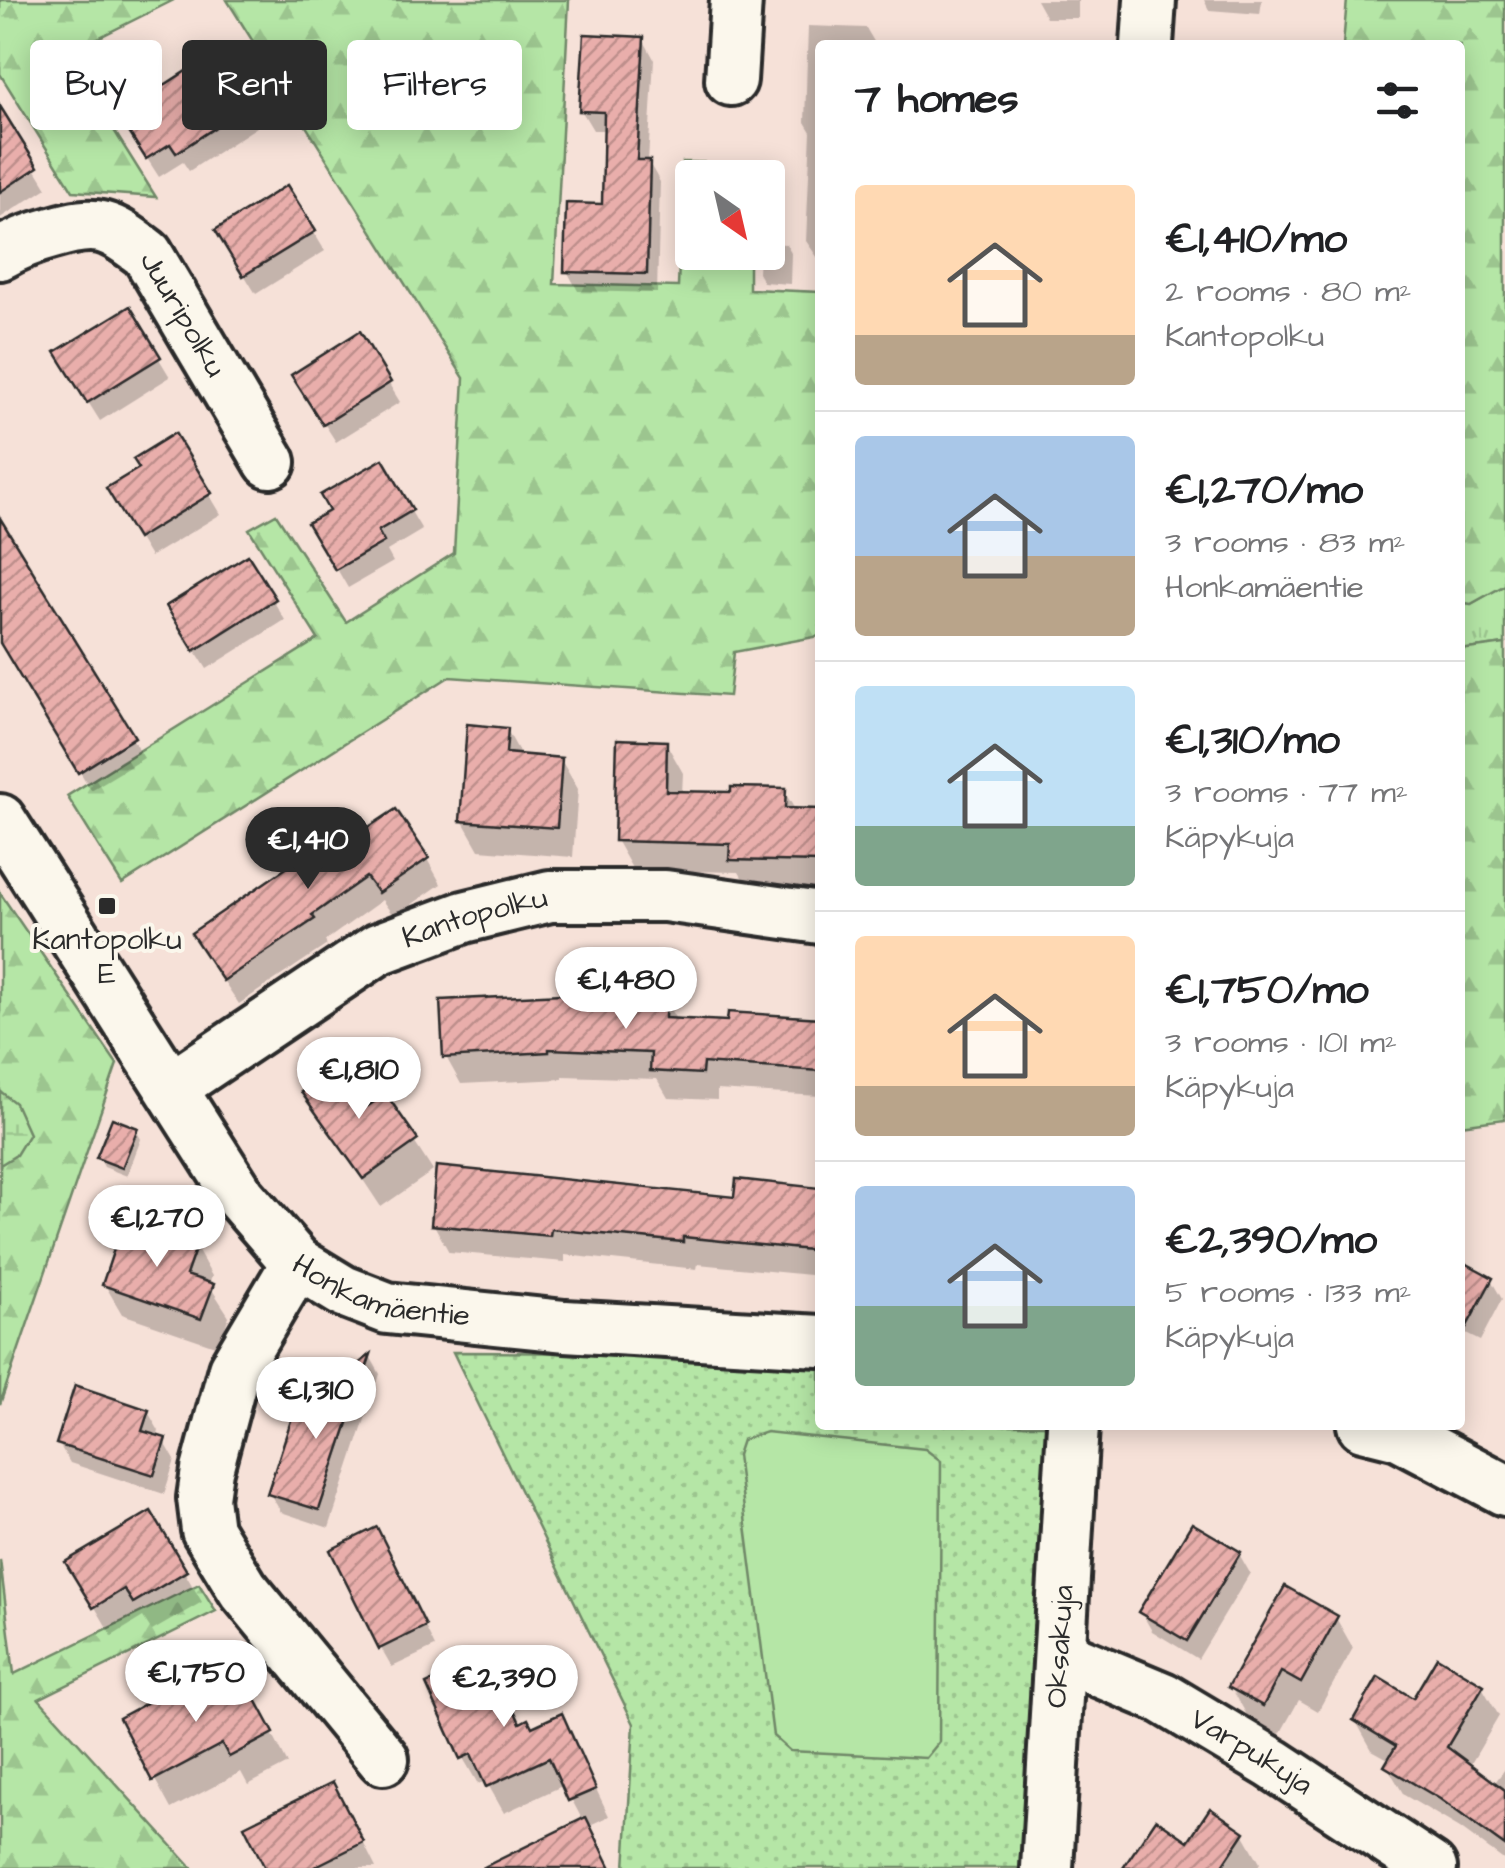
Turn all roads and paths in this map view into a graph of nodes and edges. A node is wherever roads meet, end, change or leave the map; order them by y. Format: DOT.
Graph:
graph roads {
  1 [pos="736,0"];
  2 [pos="1150,0"];
  3 [pos="1147,40"];
  4 [pos="732,80"];
  5 [pos="0,254"];
  6 [pos="270,462"];
  7 [pos="0,820"];
  8 [pos="815,917"];
  9 [pos="172,1087"];
  10 [pos="297,1264"];
  11 [pos="815,1341"];
  12 [pos="1072,1430"];
  13 [pos="1383,1430"];
  14 [pos="1505,1490"];
  15 [pos="1060,1655"];
  16 [pos="383,1759"];
  17 [pos="1047,1868"];
  18 [pos="1430,1868"];
  1 -- 4 [label="street"];
  2 -- 3 [label="street"];
  5 -- 6 [label="street, Juuripolku"];
  7 -- 9 [label="street, Honkamäentie"];
  8 -- 9 [label="street, Kantopolku"];
  9 -- 10 [label="street, Honkamäentie"];
  10 -- 11 [label="street, Honkamäentie"];
  10 -- 16 [label="street"];
  12 -- 15 [label="street, Oksakuja"];
  13 -- 14 [label="street"];
  15 -- 17 [label="street, Oksakuja"];
  15 -- 18 [label="street, Varpukuja"];
}
